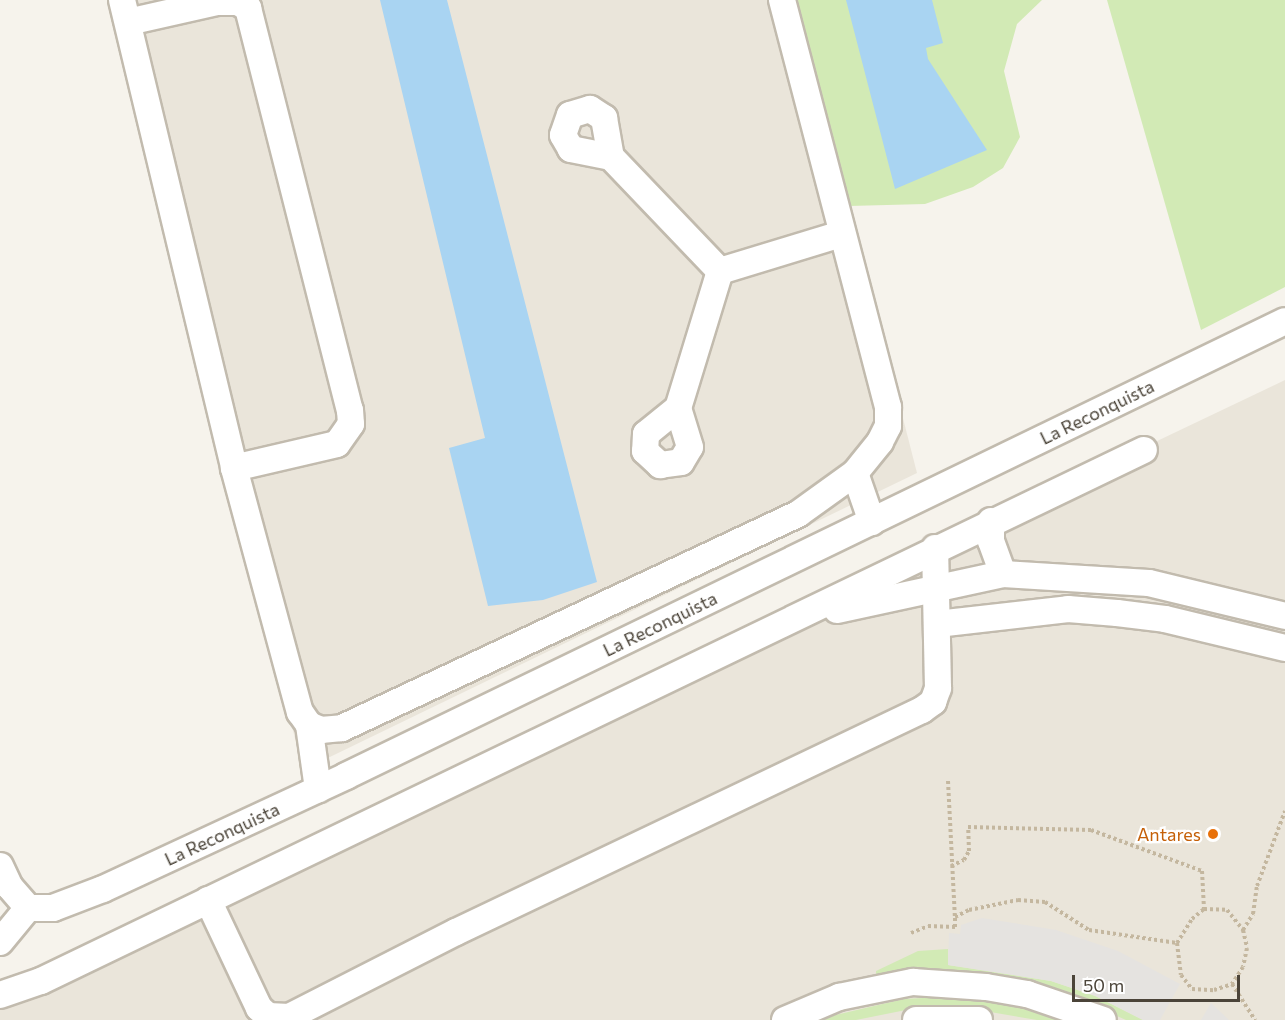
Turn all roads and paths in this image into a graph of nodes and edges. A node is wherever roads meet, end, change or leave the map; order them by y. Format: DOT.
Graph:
graph roads {
  1 [pos="782,0"];
  2 [pos="125,11"];
  3 [pos="611,157"];
  4 [pos="841,234"];
  5 [pos="720,271"];
  6 [pos="1285,321"];
  7 [pos="678,408"];
  8 [pos="1144,450"];
  9 [pos="234,468"];
  10 [pos="855,473"];
  11 [pos="991,521"];
  12 [pos="872,522"];
  13 [pos="935,548"];
  14 [pos="1003,574"];
  15 [pos="936,586"];
  16 [pos="1285,616"];
  17 [pos="937,624"];
  18 [pos="773,628"];
  19 [pos="1285,648"];
  20 [pos="309,725"];
  21 [pos="948,781"];
  22 [pos="318,789"];
  23 [pos="1285,811"];
  24 [pos="0,866"];
  25 [pos="951,866"];
  26 [pos="208,900"];
  27 [pos="28,908"];
  28 [pos="1204,909"];
  29 [pos="954,917"];
  30 [pos="1243,930"];
  31 [pos="911,933"];
  32 [pos="0,943"];
  33 [pos="1177,943"];
  34 [pos="1232,984"];
  35 [pos="0,995"];
  36 [pos="785,1020"];
  37 [pos="916,1020"];
  38 [pos="979,1020"];
  39 [pos="1103,1020"];
  40 [pos="1255,1020"];
  1 -- 4 [label="street"];
  2 -- 9 [label="street"];
  2 -- 9 [label="street"];
  3 -- 5 [label="street"];
  4 -- 5 [label="street"];
  4 -- 10 [label="street"];
  5 -- 7 [label="street"];
  6 -- 12 [label="street, La Reconquista"];
  8 -- 11 [label="street"];
  9 -- 20 [label="street"];
  10 -- 12 [label="street"];
  10 -- 20 [label="street"];
  11 -- 13 [label="street"];
  11 -- 14 [label="street"];
  12 -- 22 [label="street, La Reconquista"];
  13 -- 15 [label="street"];
  13 -- 18 [label="street"];
  14 -- 15 [label="street"];
  14 -- 16 [label="street"];
  15 -- 17 [label="street"];
  15 -- 18 [label="street"];
  17 -- 19 [label="street"];
  17 -- 26 [label="street"];
  18 -- 26 [label="street"];
  20 -- 22 [label="street"];
  21 -- 25 [label="path"];
  22 -- 27 [label="street, La Reconquista"];
  23 -- 30 [label="path"];
  24 -- 27 [label="street"];
  25 -- 28 [label="path"];
  25 -- 29 [label="path"];
  26 -- 35 [label="street"];
  27 -- 32 [label="street"];
  28 -- 30 [label="path"];
  28 -- 33 [label="path"];
  29 -- 31 [label="path"];
  29 -- 33 [label="path"];
  30 -- 34 [label="path"];
  33 -- 34 [label="path"];
  34 -- 40 [label="path"];
  36 -- 39 [label="street"];
  37 -- 38 [label="street"];
}
